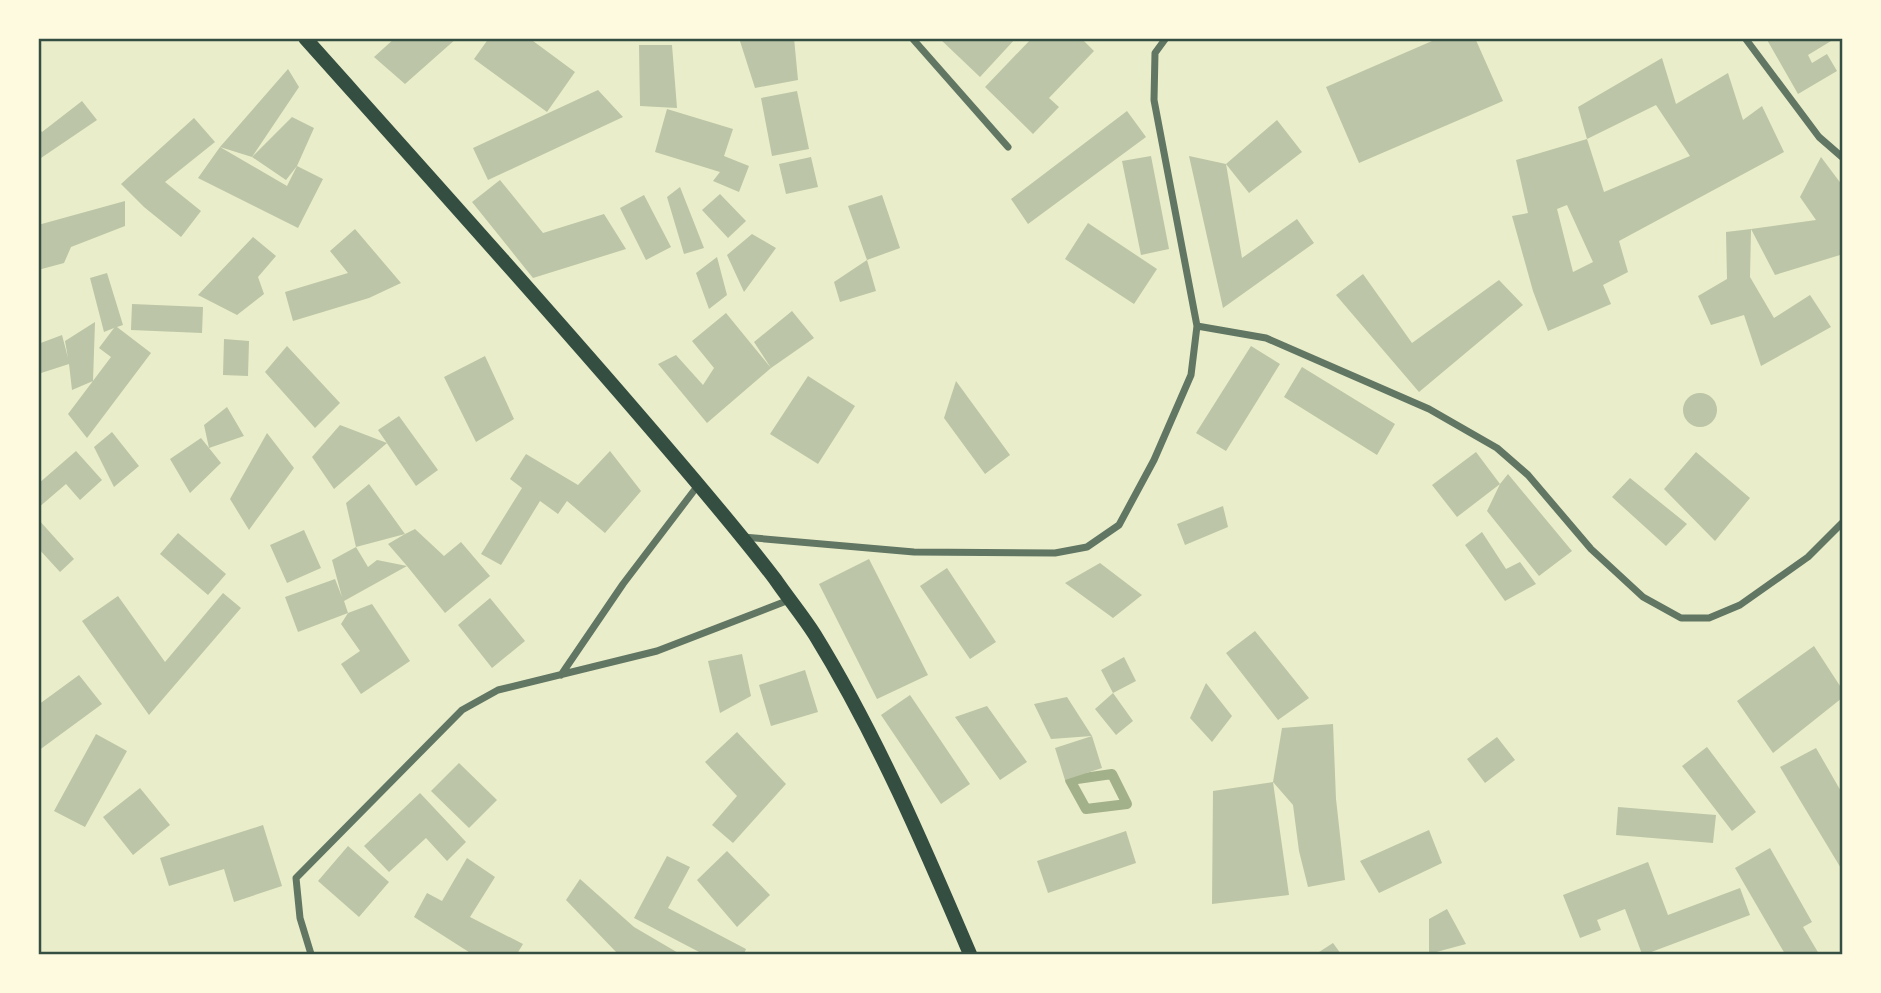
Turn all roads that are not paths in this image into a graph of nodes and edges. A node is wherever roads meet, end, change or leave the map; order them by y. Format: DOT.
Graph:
graph roads {
  1 [pos="305,38"];
  2 [pos="912,38"];
  3 [pos="1166,38"];
  4 [pos="1745,38"];
  5 [pos="1008,147"];
  6 [pos="1843,157"];
  7 [pos="1198,326"];
  8 [pos="699,484"];
  9 [pos="1843,523"];
  10 [pos="743,537"];
  11 [pos="790,600"];
  12 [pos="560,675"];
  13 [pos="311,954"];
  14 [pos="970,954"];
  1 -- 8 [label="main road"];
  2 -- 5 [label="street"];
  3 -- 7 [label="street"];
  4 -- 6 [label="street"];
  7 -- 9 [label="street"];
  7 -- 10 [label="street"];
  8 -- 10 [label="main road"];
  8 -- 12 [label="street"];
  10 -- 11 [label="main road"];
  11 -- 12 [label="street"];
  11 -- 14 [label="main road"];
  12 -- 13 [label="street"];
}
